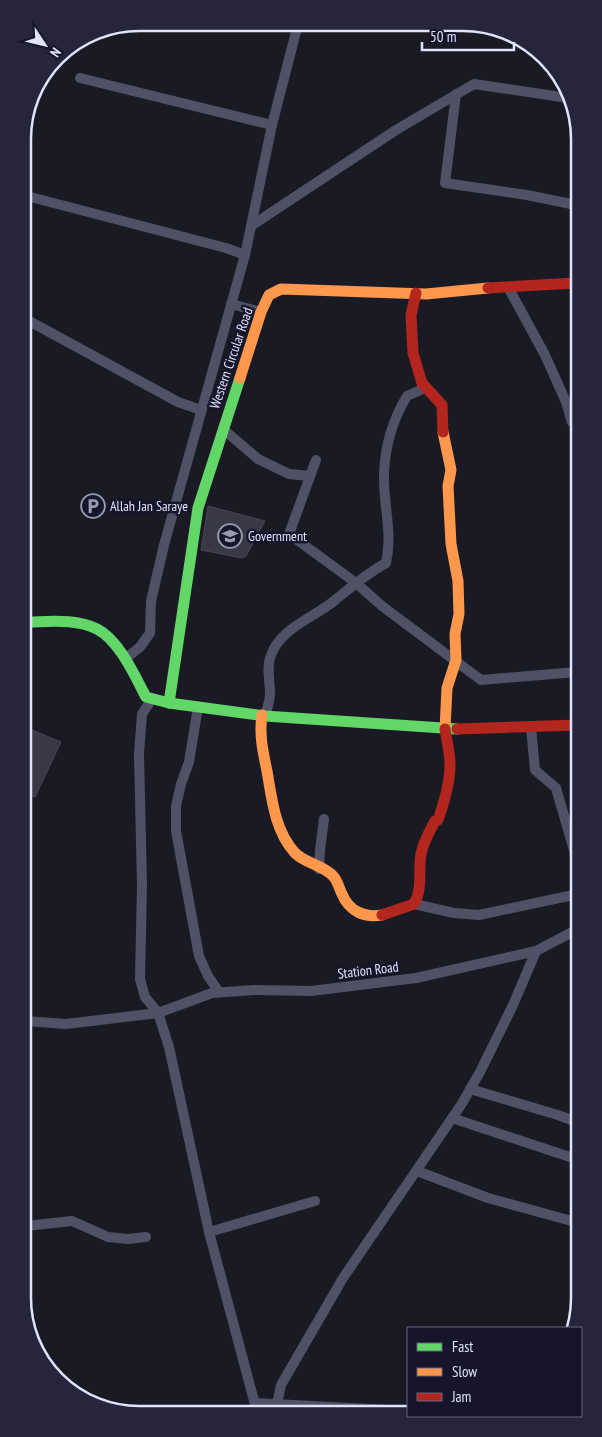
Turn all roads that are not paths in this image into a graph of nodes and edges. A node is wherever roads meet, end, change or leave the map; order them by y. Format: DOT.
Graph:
graph roads {
  1 [pos="296,31"];
  2 [pos="80,78"];
  3 [pos="456,94"];
  4 [pos="563,97"];
  5 [pos="272,125"];
  6 [pos="31,198"];
  7 [pos="571,204"];
  8 [pos="251,226"];
  9 [pos="245,255"];
  10 [pos="571,283"];
  11 [pos="508,287"];
  12 [pos="416,294"];
  13 [pos="231,304"];
  14 [pos="262,312"];
  15 [pos="31,322"];
  16 [pos="425,388"];
  17 [pos="201,410"];
  18 [pos="571,419"];
  19 [pos="223,429"];
  20 [pos="316,460"];
  21 [pos="310,476"];
  22 [pos="356,583"];
  23 [pos="31,622"];
  24 [pos="125,659"];
  25 [pos="456,660"];
  26 [pos="571,672"];
  27 [pos="152,698"];
  28 [pos="169,703"];
  29 [pos="198,707"];
  30 [pos="264,716"];
  31 [pos="571,725"];
  32 [pos="531,727"];
  33 [pos="445,729"];
  34 [pos="324,819"];
  35 [pos="571,840"];
  36 [pos="319,869"];
  37 [pos="571,895"];
  38 [pos="414,904"];
  39 [pos="571,933"];
  40 [pos="536,951"];
  41 [pos="219,992"];
  42 [pos="158,1013"];
  43 [pos="31,1021"];
  44 [pos="470,1089"];
  45 [pos="452,1118"];
  46 [pos="571,1120"];
  47 [pos="571,1157"];
  48 [pos="417,1171"];
  49 [pos="314,1201"];
  50 [pos="571,1222"];
  51 [pos="31,1225"];
  52 [pos="209,1232"];
  53 [pos="146,1237"];
  54 [pos="277,1404"];
  55 [pos="255,1406"];
  56 [pos="266,1406"];
  57 [pos="314,1406"];
  1 -- 5 [label="street"];
  2 -- 5 [label="street"];
  3 -- 4 [label="street"];
  3 -- 7 [label="street"];
  3 -- 8 [label="street"];
  5 -- 8 [label="street"];
  6 -- 9 [label="street"];
  8 -- 9 [label="street"];
  9 -- 13 [label="street"];
  10 -- 11 [label="street, Western Circular Road"];
  11 -- 12 [label="street, Western Circular Road"];
  11 -- 18 [label="street"];
  12 -- 14 [label="street, Western Circular Road"];
  12 -- 16 [label="street"];
  13 -- 14 [label="street"];
  13 -- 17 [label="street"];
  14 -- 19 [label="street, Western Circular Road"];
  15 -- 17 [label="street"];
  16 -- 22 [label="street"];
  16 -- 25 [label="street"];
  17 -- 24 [label="street"];
  19 -- 21 [label="street"];
  19 -- 28 [label="street, Western Circular Road"];
  20 -- 21 [label="street"];
  21 -- 22 [label="street"];
  22 -- 25 [label="street"];
  22 -- 30 [label="street"];
  23 -- 24 [label="street"];
  24 -- 27 [label="street"];
  25 -- 26 [label="street"];
  25 -- 33 [label="street"];
  27 -- 28 [label="street"];
  27 -- 42 [label="street"];
  28 -- 29 [label="street"];
  29 -- 30 [label="street"];
  29 -- 41 [label="street"];
  30 -- 33 [label="street"];
  30 -- 36 [label="street"];
  31 -- 32 [label="street"];
  32 -- 33 [label="street"];
  32 -- 35 [label="street"];
  33 -- 38 [label="street"];
  34 -- 36 [label="street"];
  36 -- 38 [label="street"];
  37 -- 38 [label="street"];
  39 -- 40 [label="street, Station Road"];
  40 -- 41 [label="street, Station Road"];
  40 -- 44 [label="street"];
  41 -- 42 [label="street, Station Road"];
  42 -- 43 [label="street, Station Road"];
  42 -- 52 [label="street"];
  44 -- 45 [label="street"];
  44 -- 46 [label="street"];
  45 -- 47 [label="street"];
  45 -- 48 [label="street"];
  48 -- 50 [label="street"];
  48 -- 54 [label="street"];
  49 -- 52 [label="street"];
  51 -- 53 [label="street"];
  52 -- 55 [label="street"];
  54 -- 56 [label="street"];
  54 -- 57 [label="street"];
}
